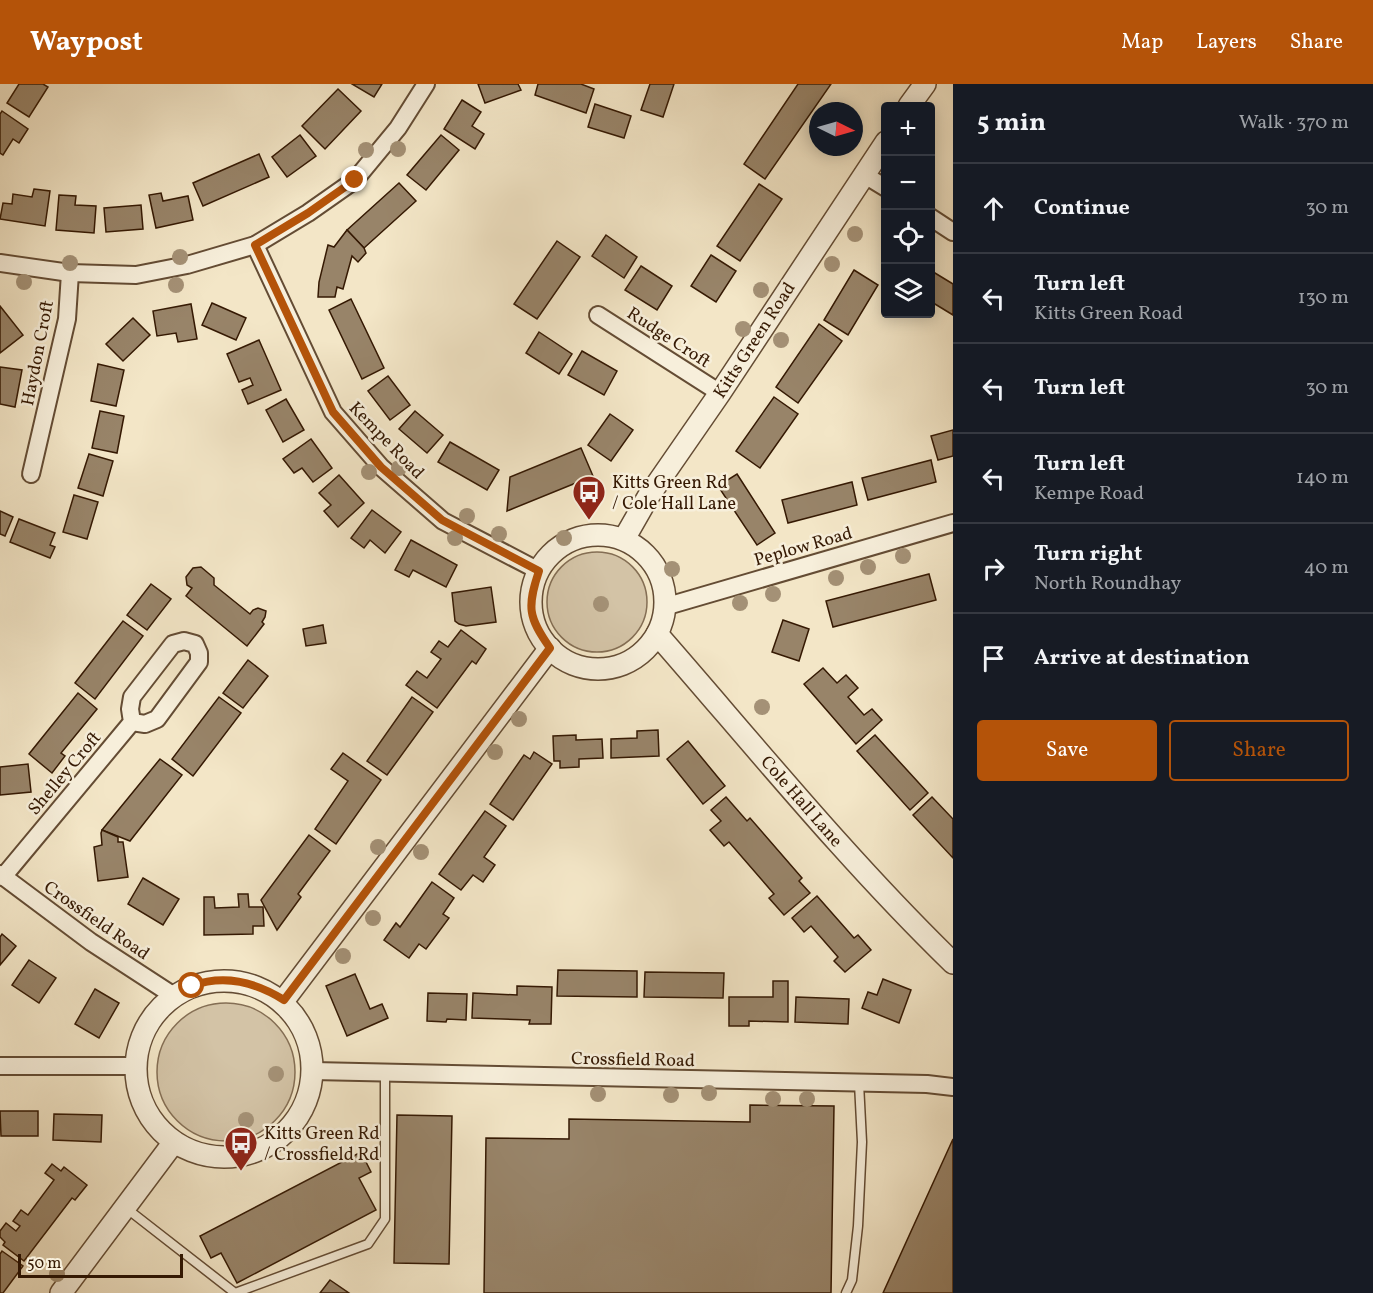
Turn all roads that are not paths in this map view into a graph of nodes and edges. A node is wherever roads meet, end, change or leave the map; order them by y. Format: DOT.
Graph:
graph roads {
  1 [pos="426,84"];
  2 [pos="925,84"];
  3 [pos="912,102"];
  4 [pos="881,148"];
  5 [pos="864,174"];
  6 [pos="881,185"];
  7 [pos="935,221"];
  8 [pos="953,232"];
  9 [pos="255,245"];
  10 [pos="0,263"];
  11 [pos="70,273"];
  12 [pos="598,315"];
  13 [pos="720,393"];
  14 [pos="32,474"];
  15 [pos="953,523"];
  16 [pos="624,539"];
  17 [pos="539,571"];
  18 [pos="664,607"];
  19 [pos="657,634"];
  20 [pos="550,648"];
  21 [pos="132,722"];
  22 [pos="2,876"];
  23 [pos="953,963"];
  24 [pos="174,996"];
  25 [pos="284,1000"];
  26 [pos="0,1066"];
  27 [pos="136,1066"];
  28 [pos="313,1071"];
  29 [pos="385,1073"];
  30 [pos="859,1083"];
  31 [pos="953,1087"];
  32 [pos="174,1142"];
  33 [pos="125,1207"];
  34 [pos="61,1293"];
  35 [pos="846,1293"];
  1 -- 9 [label="street"];
  2 -- 3 [label="street"];
  4 -- 5 [label="street, Kitts Green Road"];
  5 -- 6 [label="street"];
  5 -- 13 [label="street, Kitts Green Road"];
  7 -- 8 [label="street"];
  9 -- 11 [label="street"];
  9 -- 17 [label="street, Kempe Road"];
  10 -- 11 [label="street"];
  11 -- 14 [label="street, Haydon Croft"];
  12 -- 13 [label="street, Rudge Croft"];
  13 -- 16 [label="street, Kitts Green Road"];
  15 -- 18 [label="street, Peplow Road"];
  16 -- 17 [label="street"];
  16 -- 18 [label="street"];
  17 -- 20 [label="street"];
  18 -- 19 [label="street"];
  19 -- 20 [label="street"];
  19 -- 23 [label="street, Cole Hall Lane"];
  20 -- 25 [label="street"];
  21 -- 21 [label="street"];
  21 -- 22 [label="street, Shelley Croft"];
  22 -- 24 [label="street, Crossfield Road"];
  24 -- 25 [label="street"];
  24 -- 27 [label="street"];
  25 -- 28 [label="street"];
  26 -- 27 [label="street"];
  27 -- 32 [label="street"];
  28 -- 29 [label="street, Crossfield Road"];
  28 -- 32 [label="street"];
  29 -- 30 [label="street, Crossfield Road"];
  29 -- 33 [label="lane"];
  30 -- 31 [label="street, Crossfield Road"];
  30 -- 35 [label="lane"];
  32 -- 33 [label="street"];
  33 -- 34 [label="street"];
}
